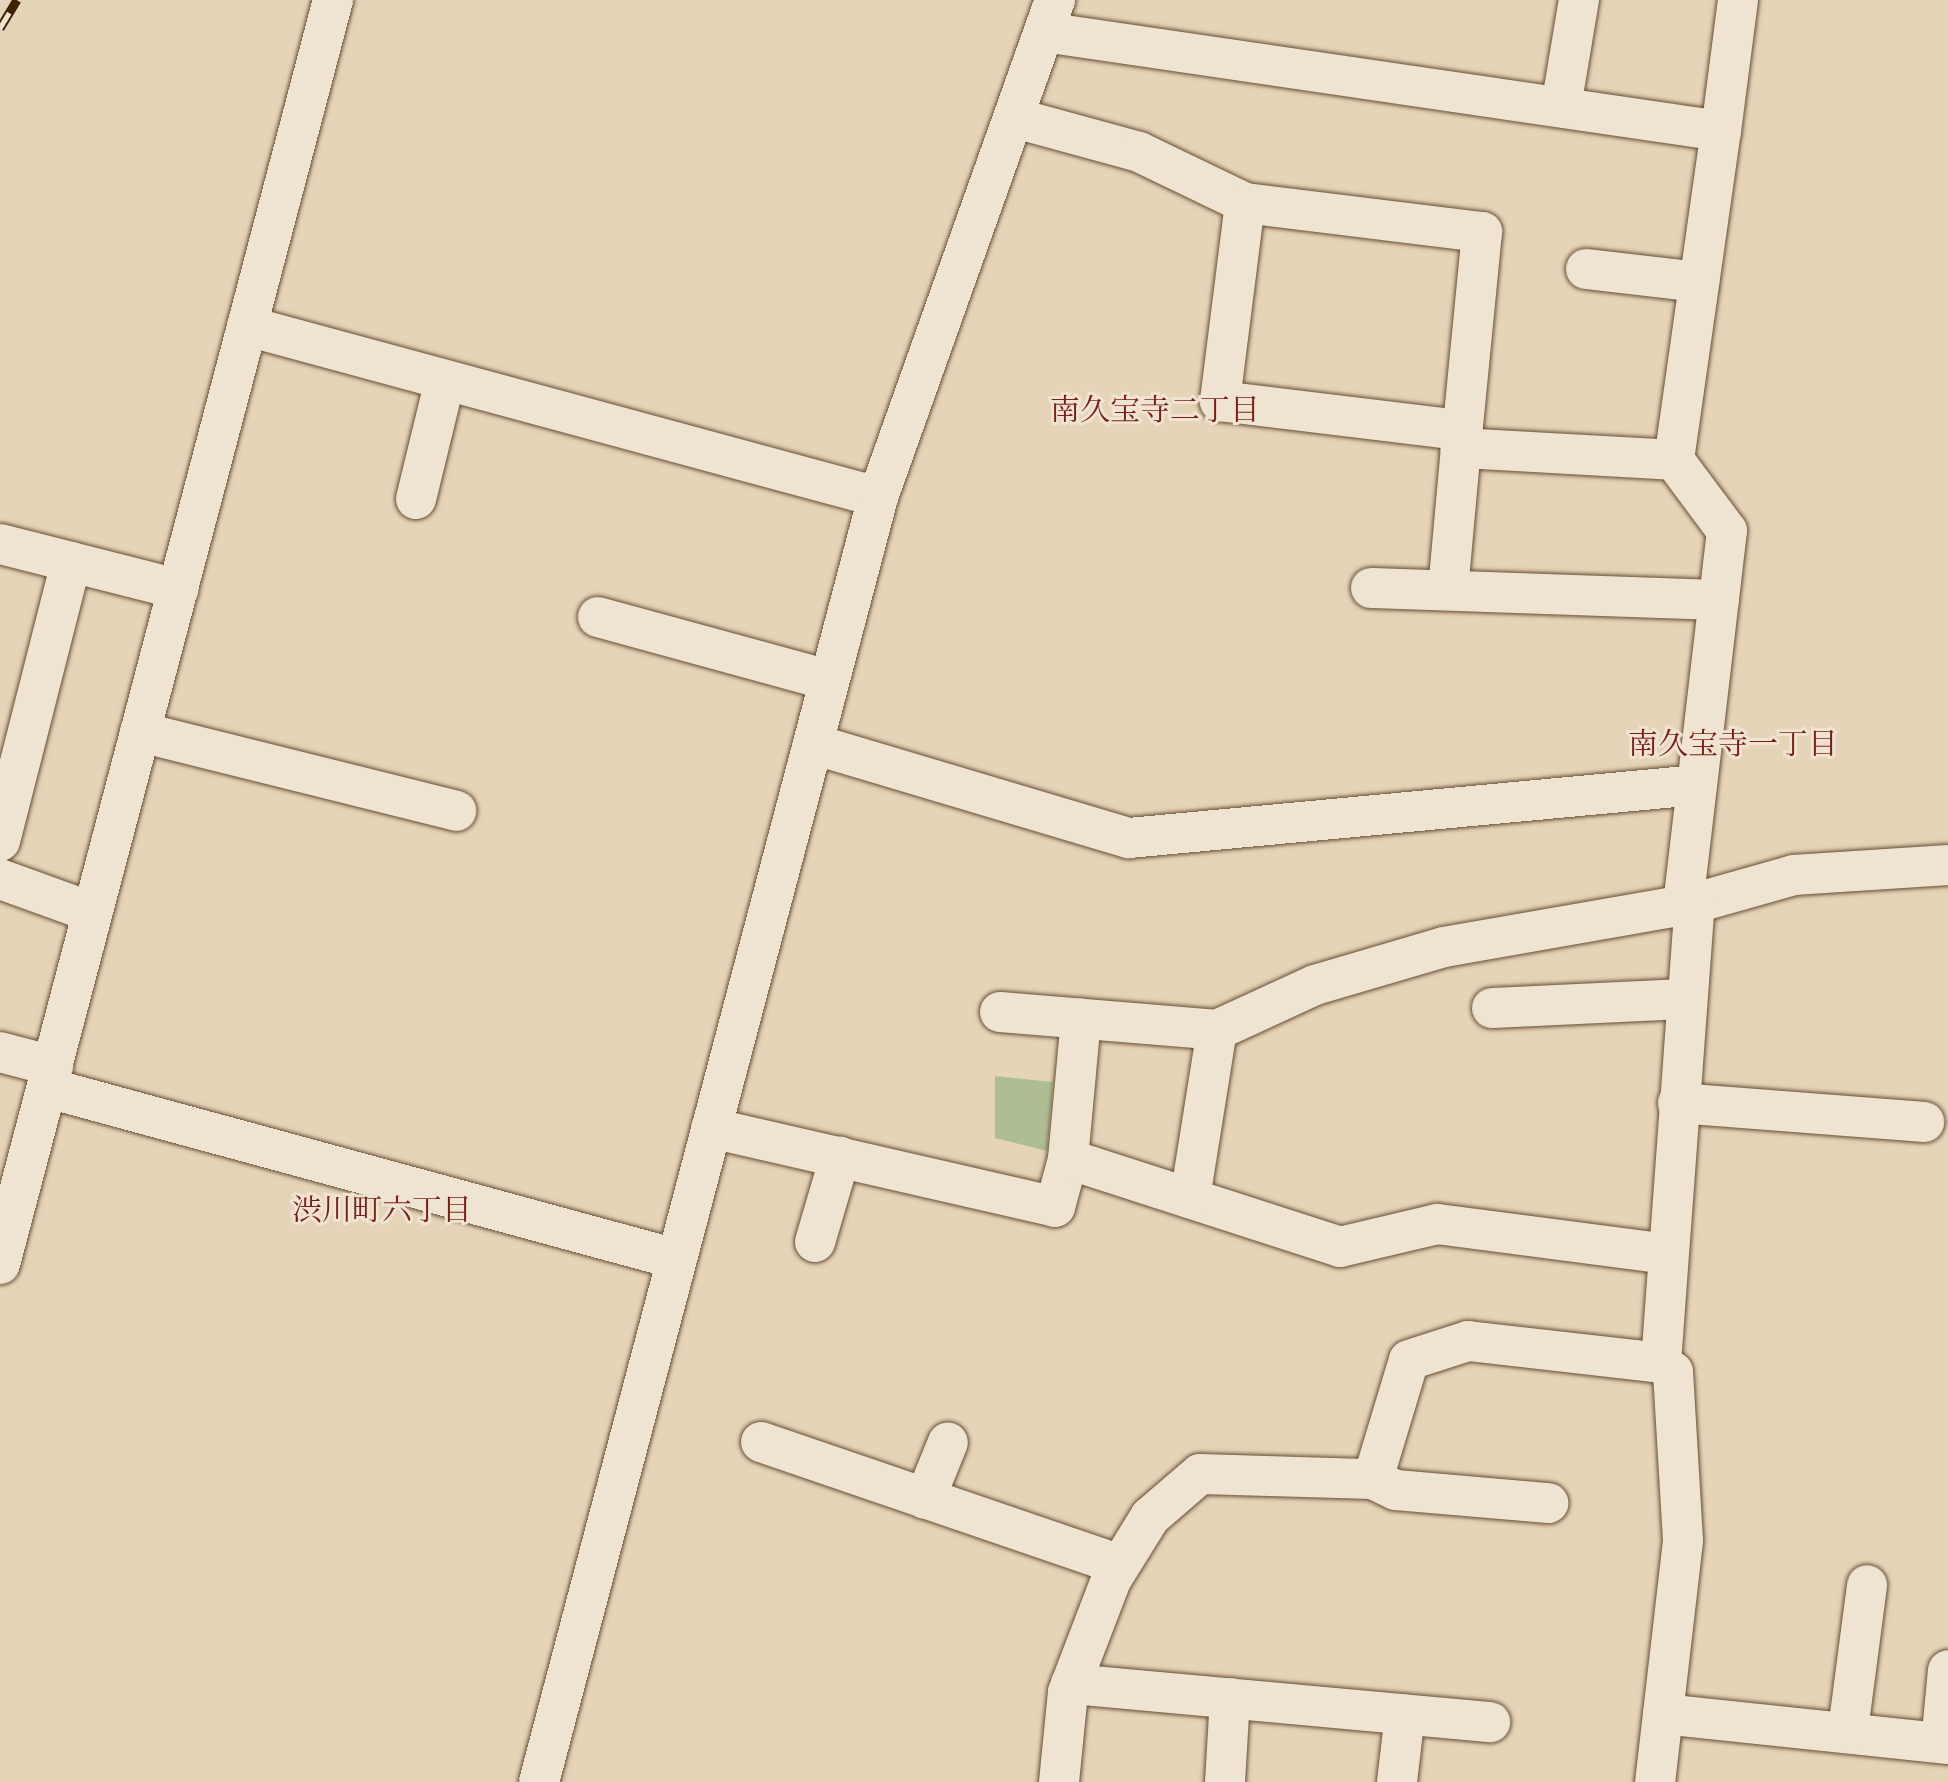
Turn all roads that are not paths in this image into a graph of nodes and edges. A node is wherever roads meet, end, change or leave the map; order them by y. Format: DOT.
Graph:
graph roads {
  1 [pos="333,0"];
  2 [pos="1579,0"];
  3 [pos="1738,0"];
  4 [pos="1050,16"];
  5 [pos="1561,107"];
  6 [pos="1015,118"];
  7 [pos="1721,131"];
  8 [pos="1245,203"];
  9 [pos="1586,269"];
  10 [pos="1699,282"];
  11 [pos="247,326"];
  12 [pos="445,380"];
  13 [pos="1461,439"];
  14 [pos="1674,460"];
  15 [pos="878,497"];
  16 [pos="416,499"];
  17 [pos="0,544"];
  18 [pos="71,562"];
  19 [pos="1371,588"];
  20 [pos="178,589"];
  21 [pos="1448,590"];
  22 [pos="1719,600"];
  23 [pos="598,617"];
  24 [pos="829,680"];
  25 [pos="140,732"];
  26 [pos="813,744"];
  27 [pos="1697,785"];
  28 [pos="456,811"];
  29 [pos="0,841"];
  30 [pos="1948,865"];
  31 [pos="0,879"];
  32 [pos="1689,904"];
  33 [pos="91,912"];
  34 [pos="1685,999"];
  35 [pos="1492,1008"];
  36 [pos="1000,1012"];
  37 [pos="1081,1019"];
  38 [pos="1217,1030"];
  39 [pos="0,1052"];
  40 [pos="51,1077"];
  41 [pos="1678,1103"];
  42 [pos="1924,1122"];
  43 [pos="711,1128"];
  44 [pos="840,1157"];
  45 [pos="1068,1159"];
  46 [pos="1190,1198"];
  47 [pos="815,1242"];
  48 [pos="1668,1254"];
  49 [pos="676,1259"];
  50 [pos="0,1264"];
  51 [pos="1661,1363"];
  52 [pos="761,1442"];
  53 [pos="948,1442"];
  54 [pos="1373,1479"];
  55 [pos="925,1499"];
  56 [pos="1548,1503"];
  57 [pos="1120,1565"];
  58 [pos="1867,1585"];
  59 [pos="1948,1670"];
  60 [pos="1071,1684"];
  61 [pos="1230,1698"];
  62 [pos="1405,1714"];
  63 [pos="1663,1714"];
  64 [pos="1490,1722"];
  65 [pos="1848,1730"];
  66 [pos="1944,1744"];
  67 [pos="539,1782"];
  68 [pos="1059,1782"];
  69 [pos="1225,1782"];
  70 [pos="1397,1782"];
  71 [pos="1655,1782"];
  1 -- 11 [label="street"];
  2 -- 5 [label="street"];
  3 -- 7 [label="street"];
  4 -- 5 [label="street"];
  4 -- 6 [label="street"];
  5 -- 7 [label="street"];
  6 -- 8 [label="street"];
  6 -- 15 [label="street"];
  7 -- 10 [label="street"];
  8 -- 13 [label="street"];
  8 -- 13 [label="street"];
  9 -- 10 [label="street"];
  10 -- 14 [label="street"];
  11 -- 12 [label="street"];
  11 -- 20 [label="street"];
  12 -- 15 [label="street"];
  12 -- 16 [label="street"];
  13 -- 14 [label="street"];
  13 -- 21 [label="street"];
  14 -- 22 [label="street"];
  15 -- 24 [label="street"];
  17 -- 18 [label="street"];
  18 -- 20 [label="street"];
  18 -- 29 [label="street"];
  19 -- 21 [label="street"];
  20 -- 25 [label="street"];
  21 -- 22 [label="street"];
  22 -- 27 [label="street"];
  23 -- 24 [label="street"];
  24 -- 26 [label="street"];
  25 -- 28 [label="street"];
  25 -- 33 [label="street"];
  26 -- 27 [label="street"];
  26 -- 43 [label="street"];
  27 -- 32 [label="street"];
  30 -- 32 [label="street"];
  31 -- 33 [label="street"];
  32 -- 34 [label="street"];
  32 -- 38 [label="street"];
  33 -- 40 [label="street"];
  34 -- 35 [label="street"];
  34 -- 41 [label="street"];
  36 -- 37 [label="street"];
  37 -- 38 [label="street"];
  37 -- 45 [label="street"];
  38 -- 46 [label="street"];
  39 -- 40 [label="street"];
  40 -- 49 [label="street"];
  40 -- 50 [label="street"];
  41 -- 42 [label="street"];
  41 -- 48 [label="street"];
  43 -- 44 [label="street"];
  43 -- 49 [label="street"];
  44 -- 45 [label="street"];
  44 -- 47 [label="street"];
  45 -- 46 [label="street"];
  46 -- 48 [label="street"];
  48 -- 51 [label="street"];
  49 -- 67 [label="street"];
  51 -- 54 [label="street"];
  51 -- 63 [label="street"];
  52 -- 55 [label="street"];
  53 -- 55 [label="street"];
  54 -- 56 [label="street"];
  54 -- 57 [label="street"];
  55 -- 57 [label="street"];
  57 -- 60 [label="street"];
  58 -- 65 [label="street"];
  59 -- 66 [label="street"];
  60 -- 61 [label="street"];
  60 -- 68 [label="street"];
  61 -- 62 [label="street"];
  61 -- 69 [label="street"];
  62 -- 64 [label="street"];
  62 -- 70 [label="street"];
  63 -- 65 [label="street"];
  63 -- 71 [label="street"];
  65 -- 66 [label="street"];
}
